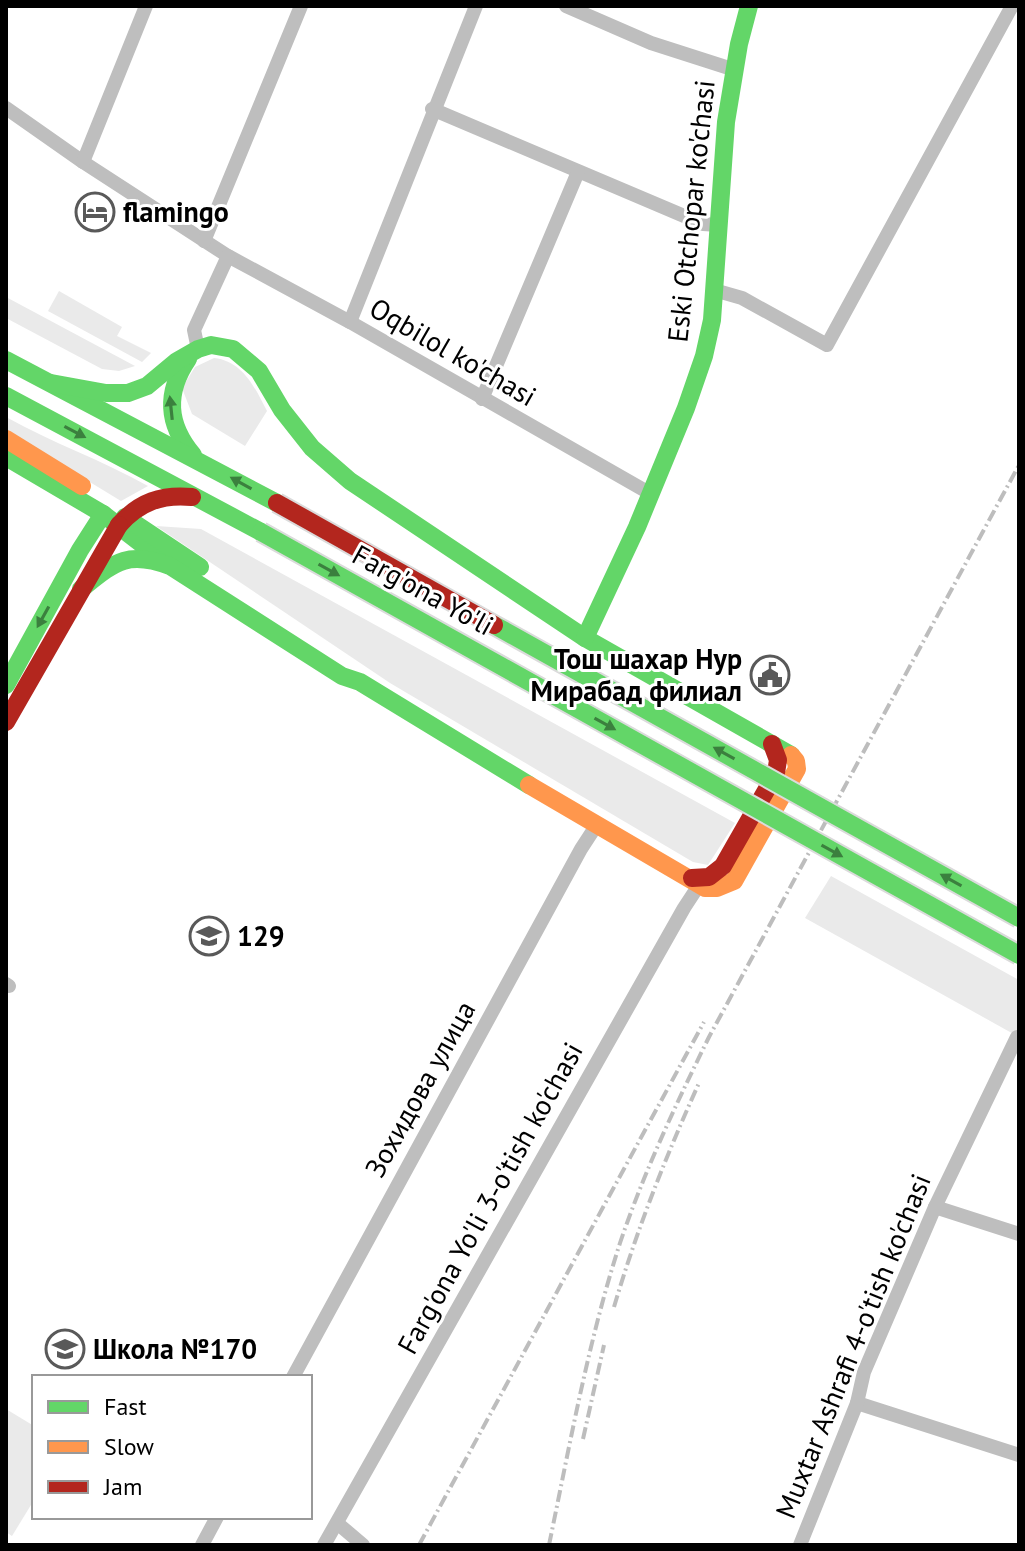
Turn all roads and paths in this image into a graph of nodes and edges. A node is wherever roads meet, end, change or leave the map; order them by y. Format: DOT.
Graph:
graph roads {
  1 [pos="146,6"];
  2 [pos="301,6"];
  3 [pos="476,6"];
  4 [pos="566,6"];
  5 [pos="749,6"];
  6 [pos="1012,6"];
  7 [pos="732,69"];
  8 [pos="6,108"];
  9 [pos="432,109"];
  10 [pos="83,162"];
  11 [pos="578,172"];
  12 [pos="718,225"];
  13 [pos="204,241"];
  14 [pos="228,256"];
  15 [pos="714,290"];
  16 [pos="350,322"];
  17 [pos="198,349"];
  18 [pos="6,360"];
  19 [pos="51,383"];
  20 [pos="6,396"];
  21 [pos="482,399"];
  22 [pos="6,439"];
  23 [pos="6,457"];
  24 [pos="205,463"];
  25 [pos="66,493"];
  26 [pos="651,494"];
  27 [pos="198,498"];
  28 [pos="103,514"];
  29 [pos="122,521"];
  30 [pos="80,550"];
  31 [pos="170,566"];
  32 [pos="81,589"];
  33 [pos="585,638"];
  34 [pos="360,682"];
  35 [pos="6,685"];
  36 [pos="6,722"];
  37 [pos="596,826"];
  38 [pos="696,880"];
  39 [pos="1019,918"];
  40 [pos="1019,955"];
  41 [pos="1017,1037"];
  42 [pos="935,1207"];
  43 [pos="1019,1234"];
  44 [pos="294,1375"];
  45 [pos="857,1403"];
  46 [pos="1019,1455"];
  47 [pos="216,1519"];
  48 [pos="337,1523"];
  49 [pos="202,1545"];
  50 [pos="324,1545"];
  51 [pos="363,1545"];
  52 [pos="800,1545"];
  1 -- 10 [label="street"];
  2 -- 13 [label="street"];
  3 -- 9 [label="street"];
  4 -- 7 [label="street"];
  5 -- 7 [label="main road, Eski Otchopar ko'chasi"];
  6 -- 15 [label="street"];
  7 -- 12 [label="main road, Eski Otchopar ko'chasi"];
  8 -- 10 [label="street, Oqbilol ko'chasi"];
  9 -- 11 [label="street"];
  9 -- 16 [label="street"];
  10 -- 13 [label="street, Oqbilol ko'chasi"];
  11 -- 12 [label="street"];
  11 -- 21 [label="street"];
  12 -- 15 [label="main road, Eski Otchopar ko'chasi"];
  13 -- 14 [label="street, Oqbilol ko'chasi"];
  14 -- 16 [label="street, Oqbilol ko'chasi"];
  14 -- 17 [label="street"];
  15 -- 26 [label="main road, Eski Otchopar ko'chasi"];
  16 -- 21 [label="street, Oqbilol ko'chasi"];
  17 -- 19 [label="main road"];
  24 -- 17 [label="main road, one-way"];
  17 -- 33 [label="main road"];
  18 -- 19 [label="main road, Farg'ona Yo'li"];
  19 -- 24 [label="main road, Farg'ona Yo'li"];
  20 -- 27 [label="main road, Farg'ona Yo'li, one-way"];
  21 -- 26 [label="street, Oqbilol ko'chasi"];
  22 -- 29 [label="main road"];
  23 -- 25 [label="main road"];
  39 -- 24 [label="main road, Farg'ona Yo'li, one-way, bridge"];
  25 -- 28 [label="main road"];
  25 -- 30 [label="main road"];
  26 -- 33 [label="main road, Eski Otchopar ko'chasi"];
  27 -- 29 [label="main road"];
  27 -- 40 [label="main road, Farg'ona Yo'li, one-way, bridge"];
  28 -- 29 [label="main road"];
  28 -- 30 [label="main road"];
  29 -- 31 [label="main road"];
  29 -- 32 [label="main road"];
  29 -- 34 [label="main road"];
  30 -- 35 [label="main road, one-way"];
  31 -- 32 [label="main road"];
  31 -- 34 [label="main road"];
  32 -- 36 [label="main road"];
  33 -- 38 [label="main road"];
  34 -- 37 [label="main road"];
  37 -- 38 [label="main road"];
  37 -- 44 [label="street, Зохидова улица"];
  38 -- 48 [label="street, Farg'ona Yo'li 3-o'tish ko'chasi"];
  41 -- 42 [label="street, Muxtar Ashrafi 4-o'tish ko'chasi"];
  42 -- 43 [label="street"];
  42 -- 45 [label="street, Muxtar Ashrafi 4-o'tish ko'chasi"];
  45 -- 46 [label="street"];
  45 -- 52 [label="street, Muxtar Ashrafi 4-o'tish ko'chasi"];
  47 -- 49 [label="street"];
  48 -- 50 [label="street, Farg'ona Yo'li 3-o'tish ko'chasi"];
  48 -- 51 [label="street"];
}
